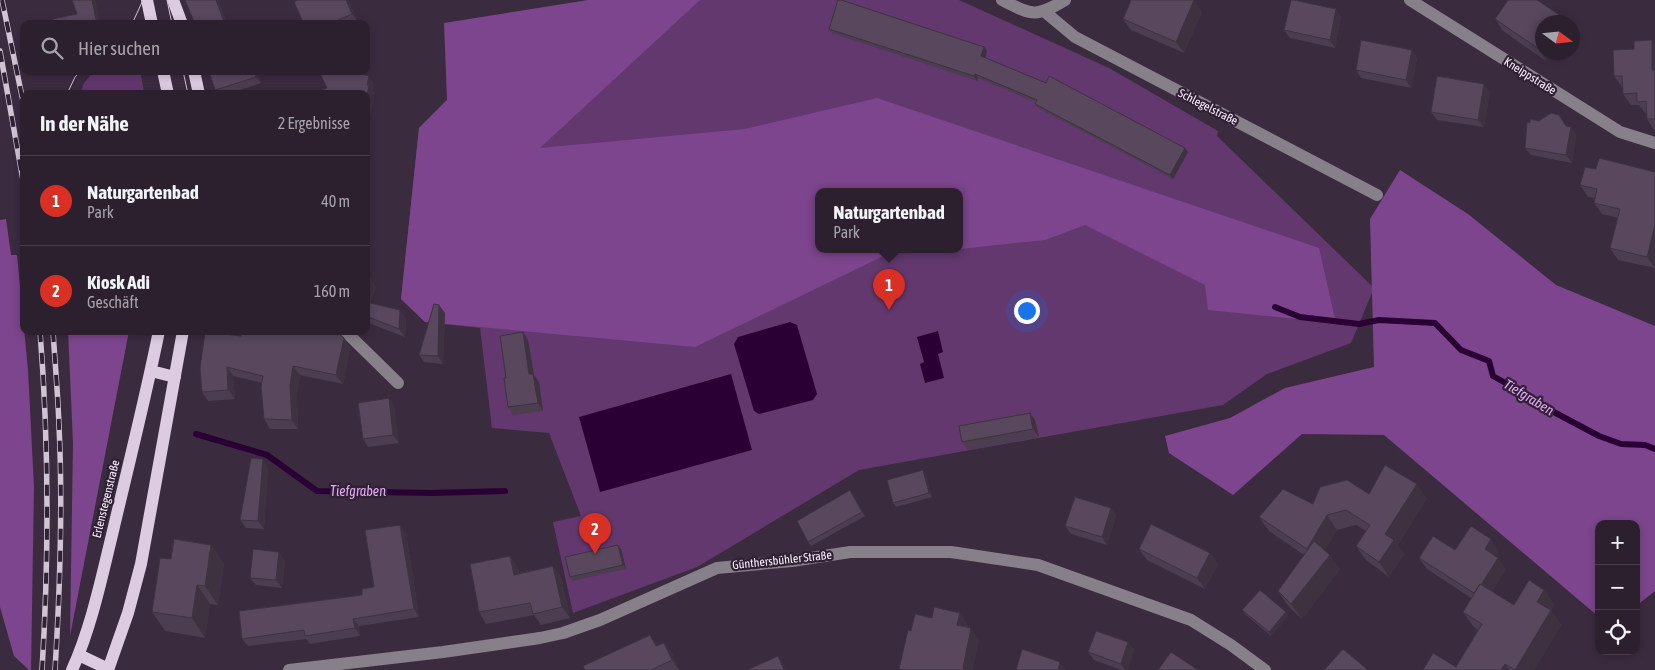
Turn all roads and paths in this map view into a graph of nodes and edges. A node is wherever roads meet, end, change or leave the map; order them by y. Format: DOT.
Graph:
graph roads {
  1 [pos="147,0"];
  2 [pos="173,0"];
  3 [pos="1002,0"];
  4 [pos="1065,0"];
  5 [pos="1416,1"];
  6 [pos="1045,12"];
  7 [pos="151,20"];
  8 [pos="180,20"];
  9 [pos="164,75"];
  10 [pos="195,75"];
  11 [pos="167,90"];
  12 [pos="198,90"];
  13 [pos="1655,143"];
  14 [pos="1376,195"];
  15 [pos="158,335"];
  16 [pos="182,335"];
  17 [pos="349,335"];
  18 [pos="151,371"];
  19 [pos="175,377"];
  20 [pos="398,382"];
  21 [pos="79,655"];
  22 [pos="72,670"];
  23 [pos="109,670"];
  24 [pos="289,670"];
  25 [pos="1265,670"];
  1 -- 7 [label="main road"];
  2 -- 8 [label="main road"];
  3 -- 6 [label="street"];
  4 -- 6 [label="street"];
  5 -- 13 [label="street, Kneippstraße"];
  6 -- 14 [label="street, Schlegelstraße"];
  9 -- 11 [label="main road"];
  10 -- 12 [label="main road"];
  15 -- 18 [label="main road, Erlenstegenstraße"];
  16 -- 19 [label="main road"];
  17 -- 20 [label="street"];
  18 -- 19 [label="main road"];
  18 -- 21 [label="main road, Erlenstegenstraße"];
  19 -- 23 [label="main road"];
  21 -- 22 [label="main road, Erlenstegenstraße"];
  21 -- 23 [label="main road"];
  24 -- 25 [label="street, Günthersbühler Straße"];
}
